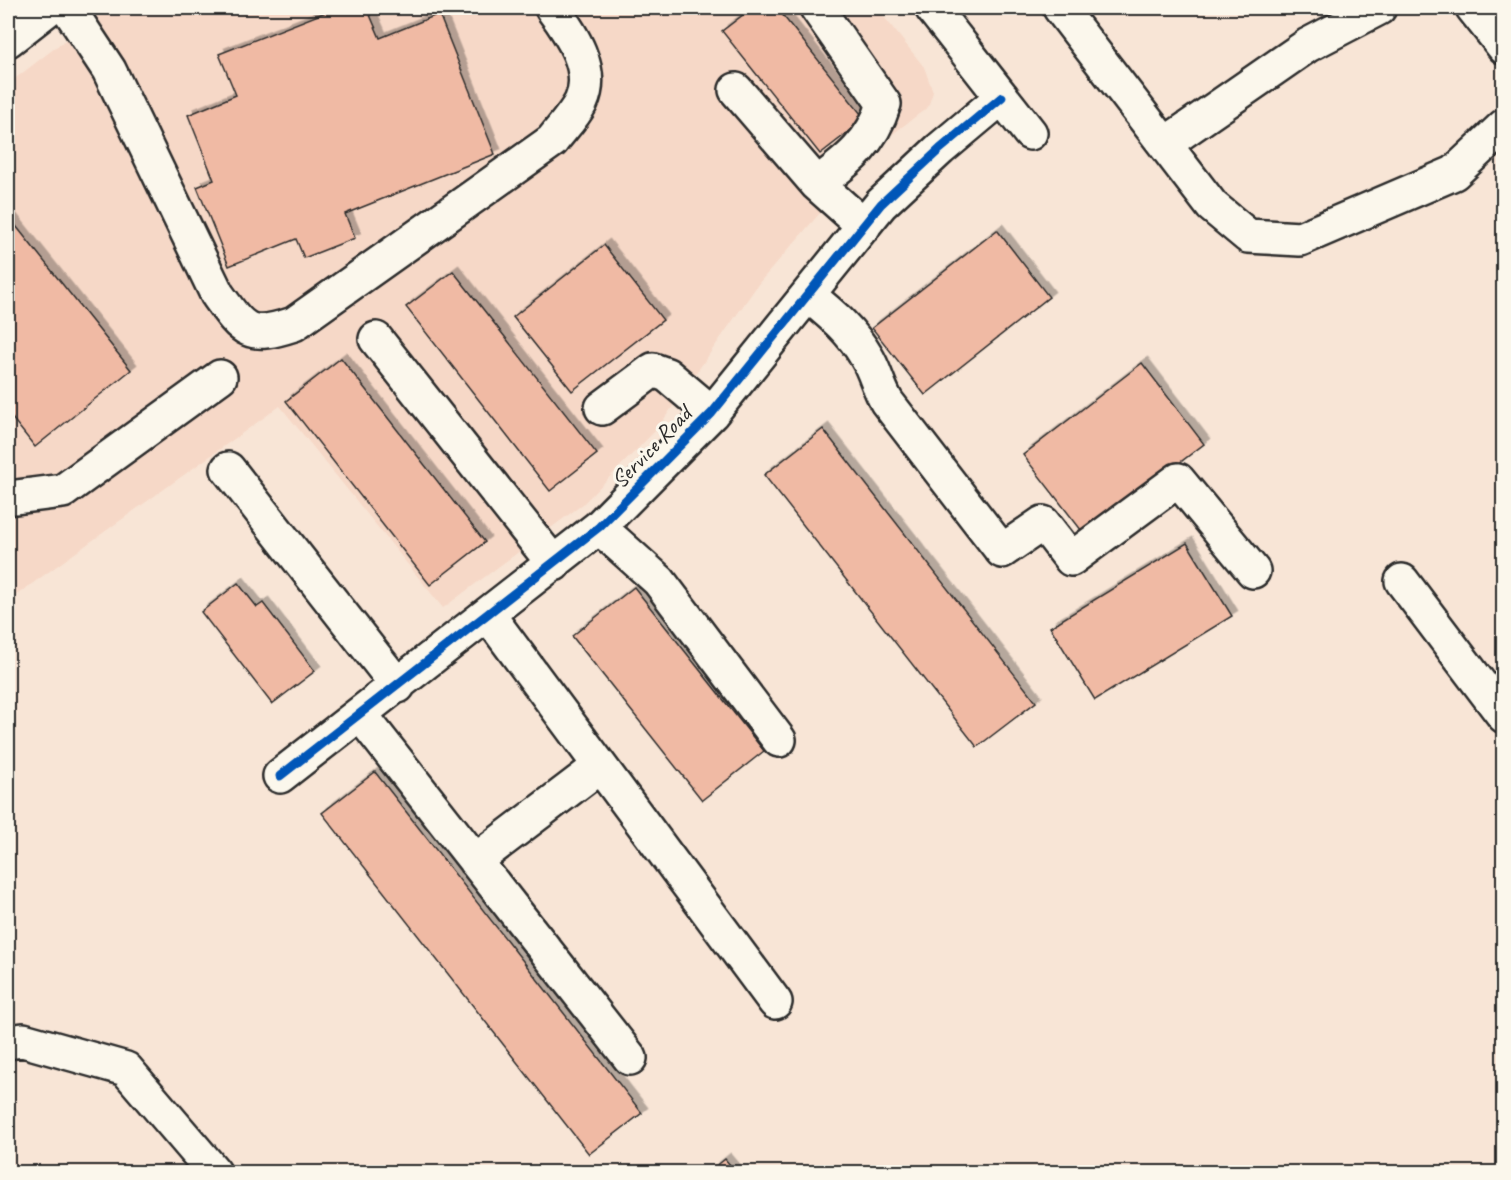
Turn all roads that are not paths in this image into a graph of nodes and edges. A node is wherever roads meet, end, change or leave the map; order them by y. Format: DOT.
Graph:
graph roads {
  1 [pos="50,8"];
  2 [pos="68,8"];
  3 [pos="552,8"];
  4 [pos="817,8"];
  5 [pos="932,8"];
  6 [pos="1060,8"];
  7 [pos="1379,8"];
  8 [pos="1473,8"];
  9 [pos="8,40"];
  10 [pos="1503,47"];
  11 [pos="735,90"];
  12 [pos="1002,97"];
  13 [pos="1503,126"];
  14 [pos="1030,133"];
  15 [pos="1165,144"];
  16 [pos="817,184"];
  17 [pos="864,226"];
  18 [pos="808,295"];
  19 [pos="376,339"];
  20 [pos="220,377"];
  21 [pos="602,408"];
  22 [pos="712,413"];
  23 [pos="228,469"];
  24 [pos="8,498"];
  25 [pos="599,527"];
  26 [pos="554,564"];
  27 [pos="1253,571"];
  28 [pos="1402,581"];
  29 [pos="489,616"];
  30 [pos="398,686"];
  31 [pos="360,714"];
  32 [pos="1503,716"];
  33 [pos="779,740"];
  34 [pos="600,766"];
  35 [pos="280,776"];
  36 [pos="475,861"];
  37 [pos="775,1002"];
  38 [pos="8,1042"];
  39 [pos="630,1058"];
  40 [pos="214,1173"];
  1 -- 9 [label="street"];
  2 -- 3 [label="street"];
  4 -- 16 [label="street"];
  5 -- 12 [label="street"];
  6 -- 15 [label="street"];
  7 -- 15 [label="street"];
  8 -- 10 [label="street"];
  11 -- 16 [label="street"];
  12 -- 14 [label="street"];
  12 -- 17 [label="street, Service Road"];
  13 -- 15 [label="street"];
  16 -- 17 [label="street"];
  17 -- 18 [label="street, Service Road"];
  18 -- 22 [label="street, Service Road"];
  18 -- 27 [label="street"];
  19 -- 26 [label="street"];
  20 -- 24 [label="street"];
  21 -- 22 [label="street"];
  22 -- 25 [label="street, Service Road"];
  23 -- 30 [label="street"];
  25 -- 26 [label="street, Service Road"];
  25 -- 33 [label="street"];
  26 -- 29 [label="street, Service Road"];
  28 -- 32 [label="street"];
  29 -- 30 [label="street, Service Road"];
  29 -- 34 [label="street"];
  30 -- 31 [label="street, Service Road"];
  31 -- 35 [label="street, Service Road"];
  31 -- 36 [label="street"];
  34 -- 36 [label="street"];
  34 -- 37 [label="street"];
  36 -- 39 [label="street"];
  38 -- 40 [label="street"];
}
